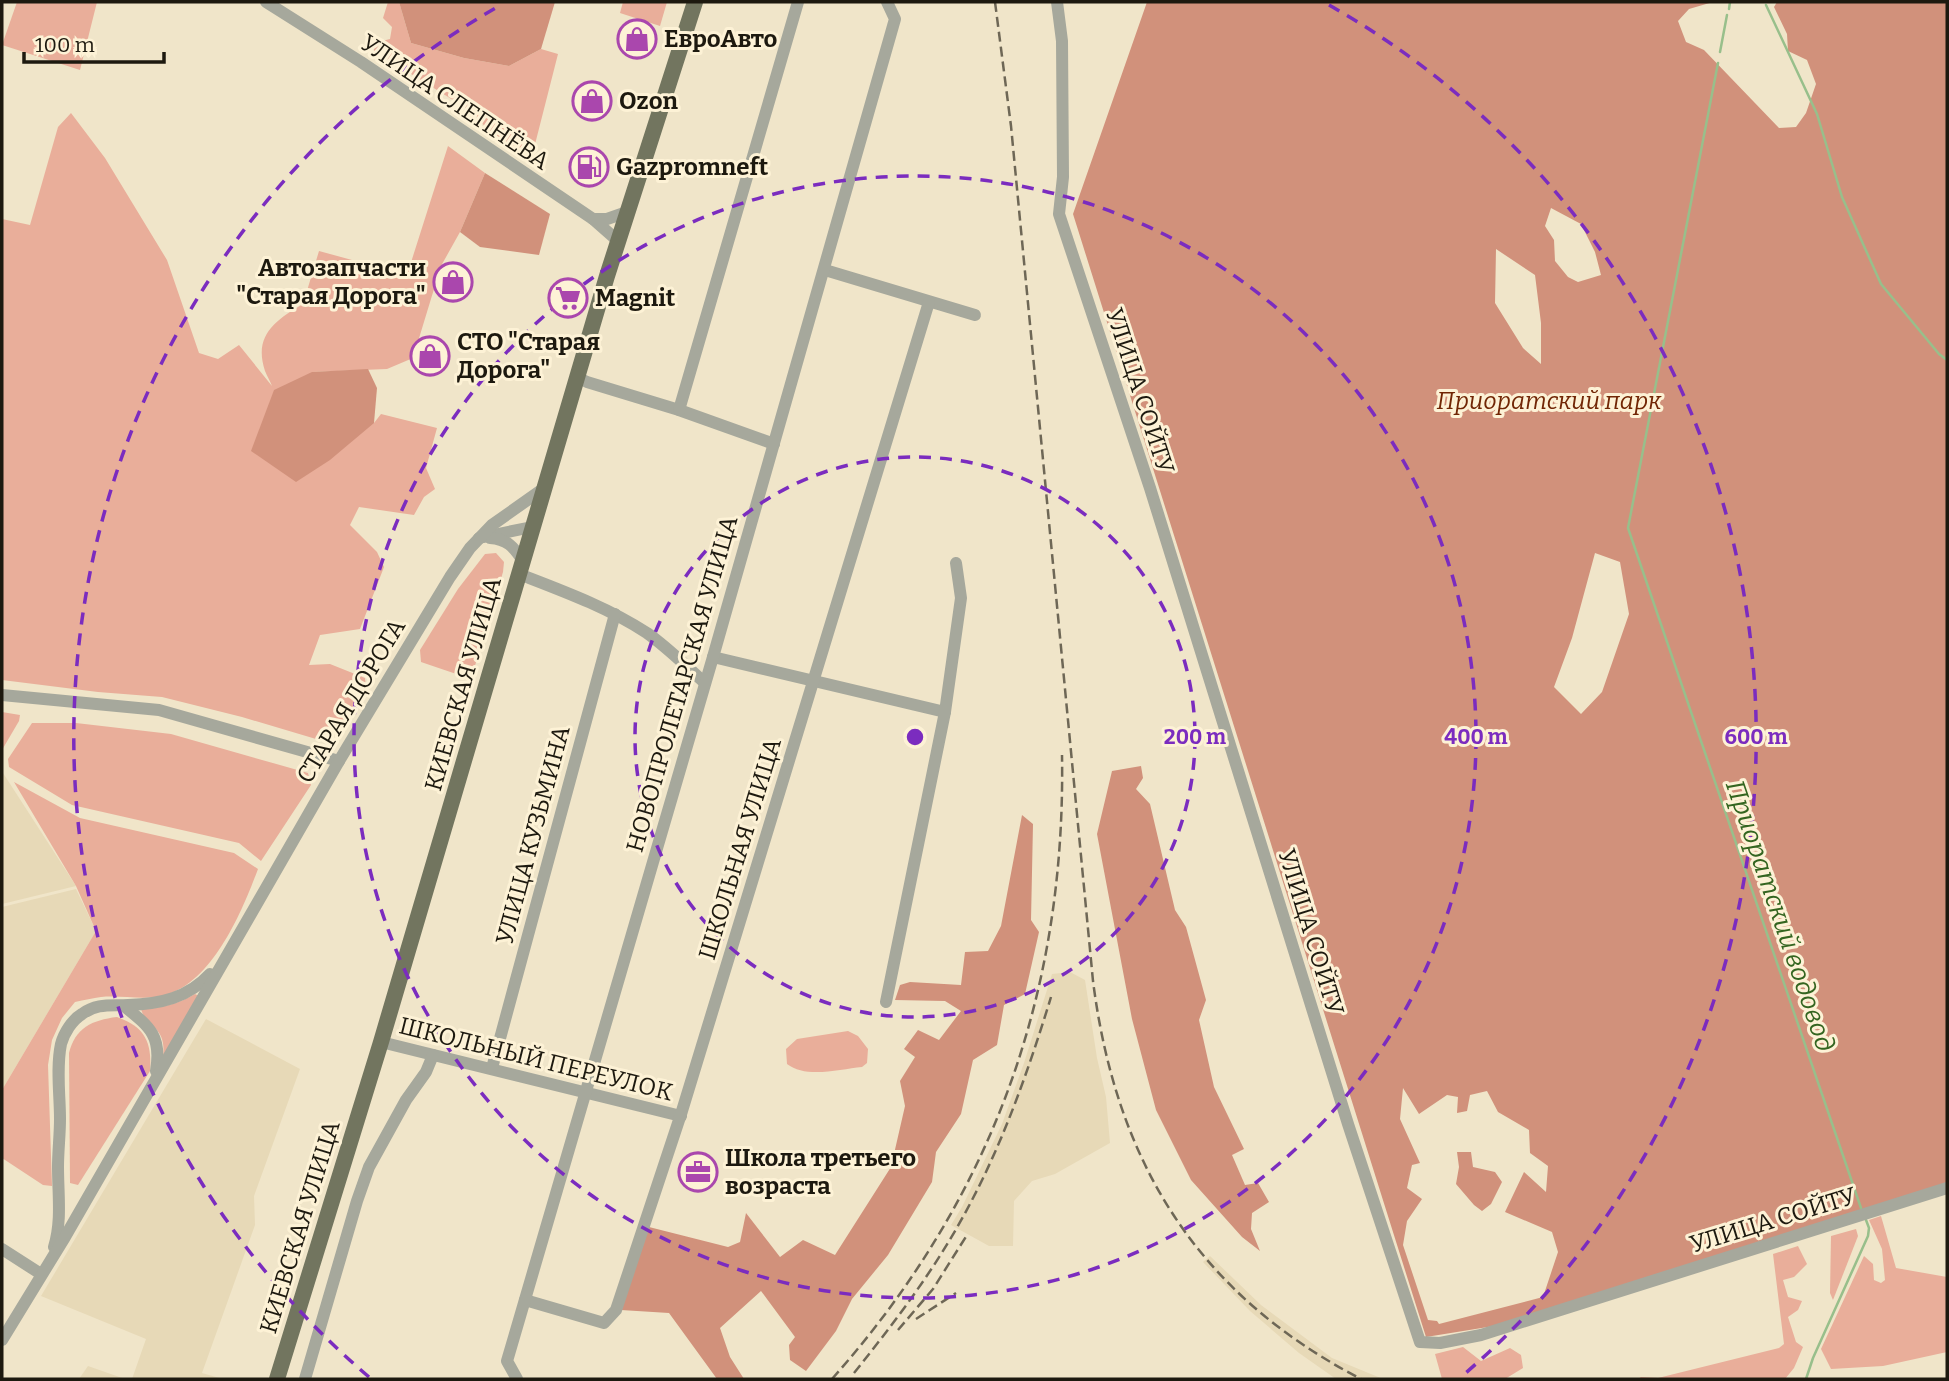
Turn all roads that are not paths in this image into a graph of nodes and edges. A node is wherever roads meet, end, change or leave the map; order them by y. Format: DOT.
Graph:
graph roads {
  1 [pos="266,2"];
  2 [pos="695,2"];
  3 [pos="798,2"];
  4 [pos="887,2"];
  5 [pos="1057,2"];
  6 [pos="627,212"];
  7 [pos="593,219"];
  8 [pos="618,241"];
  9 [pos="825,270"];
  10 [pos="929,302"];
  11 [pos="975,315"];
  12 [pos="577,377"];
  13 [pos="679,410"];
  14 [pos="774,444"];
  15 [pos="543,489"];
  16 [pos="500,518"];
  17 [pos="532,527"];
  18 [pos="479,538"];
  19 [pos="956,563"];
  20 [pos="521,568"];
  21 [pos="615,614"];
  22 [pos="713,657"];
  23 [pos="705,682"];
  24 [pos="812,682"];
  25 [pos="2,695"];
  26 [pos="945,712"];
  27 [pos="339,761"];
  28 [pos="225,959"];
  29 [pos="886,1002"];
  30 [pos="124,1006"];
  31 [pos="381,1042"];
  32 [pos="433,1055"];
  33 [pos="492,1068"];
  34 [pos="155,1079"];
  35 [pos="584,1092"];
  36 [pos="681,1116"];
  37 [pos="1947,1188"];
  38 [pos="2,1249"];
  39 [pos="50,1257"];
  40 [pos="41,1274"];
  41 [pos="525,1300"];
  42 [pos="2,1340"];
  43 [pos="277,1379"];
  44 [pos="305,1379"];
  45 [pos="517,1379"];
  1 -- 7 [label="street, УЛИЦА СЛЕПНЁВА"];
  2 -- 6 [label="main road, КИЕВСКАЯ УЛИЦА"];
  3 -- 13 [label="street"];
  4 -- 9 [label="street, НОВОПРОЛЕТАРСКАЯ УЛИЦА"];
  5 -- 37 [label="street, УЛИЦА СОЙТУ"];
  6 -- 7 [label="street"];
  6 -- 8 [label="main road, КИЕВСКАЯ УЛИЦА"];
  7 -- 8 [label="street, УЛИЦА СЛЕПНЁВА"];
  8 -- 12 [label="main road, КИЕВСКАЯ УЛИЦА"];
  9 -- 10 [label="street"];
  9 -- 14 [label="street, НОВОПРОЛЕТАРСКАЯ УЛИЦА"];
  10 -- 11 [label="street"];
  10 -- 24 [label="street, ШКОЛЬНАЯ УЛИЦА"];
  12 -- 13 [label="street"];
  12 -- 15 [label="main road, КИЕВСКАЯ УЛИЦА"];
  13 -- 14 [label="street"];
  14 -- 22 [label="street, НОВОПРОЛЕТАРСКАЯ УЛИЦА"];
  15 -- 16 [label="street, СТАРАЯ ДОРОГА"];
  15 -- 17 [label="main road, КИЕВСКАЯ УЛИЦА"];
  16 -- 17 [label="street"];
  16 -- 18 [label="street, СТАРАЯ ДОРОГА"];
  17 -- 18 [label="street"];
  17 -- 20 [label="main road, КИЕВСКАЯ УЛИЦА"];
  18 -- 20 [label="street"];
  18 -- 27 [label="street, СТАРАЯ ДОРОГА"];
  19 -- 26 [label="street"];
  20 -- 21 [label="street"];
  20 -- 31 [label="main road, КИЕВСКАЯ УЛИЦА"];
  21 -- 23 [label="street"];
  21 -- 33 [label="street, УЛИЦА КУЗЬМИНА"];
  22 -- 23 [label="street, НОВОПРОЛЕТАРСКАЯ УЛИЦА"];
  22 -- 24 [label="street"];
  23 -- 35 [label="street, НОВОПРОЛЕТАРСКАЯ УЛИЦА"];
  24 -- 26 [label="street"];
  24 -- 36 [label="street, ШКОЛЬНАЯ УЛИЦА"];
  25 -- 27 [label="street"];
  26 -- 29 [label="street"];
  27 -- 28 [label="street, СТАРАЯ ДОРОГА"];
  28 -- 30 [label="street, СТАРАЯ ДОРОГА"];
  28 -- 34 [label="street, СТАРАЯ ДОРОГА"];
  30 -- 34 [label="street, СТАРАЯ ДОРОГА"];
  30 -- 39 [label="street, СТАРАЯ ДОРОГА"];
  31 -- 32 [label="street, ШКОЛЬНЫЙ ПЕРЕУЛОК"];
  31 -- 43 [label="main road, КИЕВСКАЯ УЛИЦА"];
  32 -- 33 [label="street, ШКОЛЬНЫЙ ПЕРЕУЛОК"];
  32 -- 44 [label="street, КИЕВСКАЯ УЛИЦА"];
  33 -- 35 [label="street, ШКОЛЬНЫЙ ПЕРЕУЛОК"];
  34 -- 39 [label="street, СТАРАЯ ДОРОГА"];
  35 -- 36 [label="street, ШКОЛЬНЫЙ ПЕРЕУЛОК"];
  35 -- 41 [label="street, НОВОПРОЛЕТАРСКАЯ УЛИЦА"];
  36 -- 41 [label="street, ШКОЛЬНАЯ УЛИЦА"];
  38 -- 40 [label="street"];
  39 -- 40 [label="street, СТАРАЯ ДОРОГА"];
  40 -- 42 [label="street, СТАРАЯ ДОРОГА"];
  41 -- 45 [label="street, НОВОПРОЛЕТАРСКАЯ УЛИЦА"];
}
